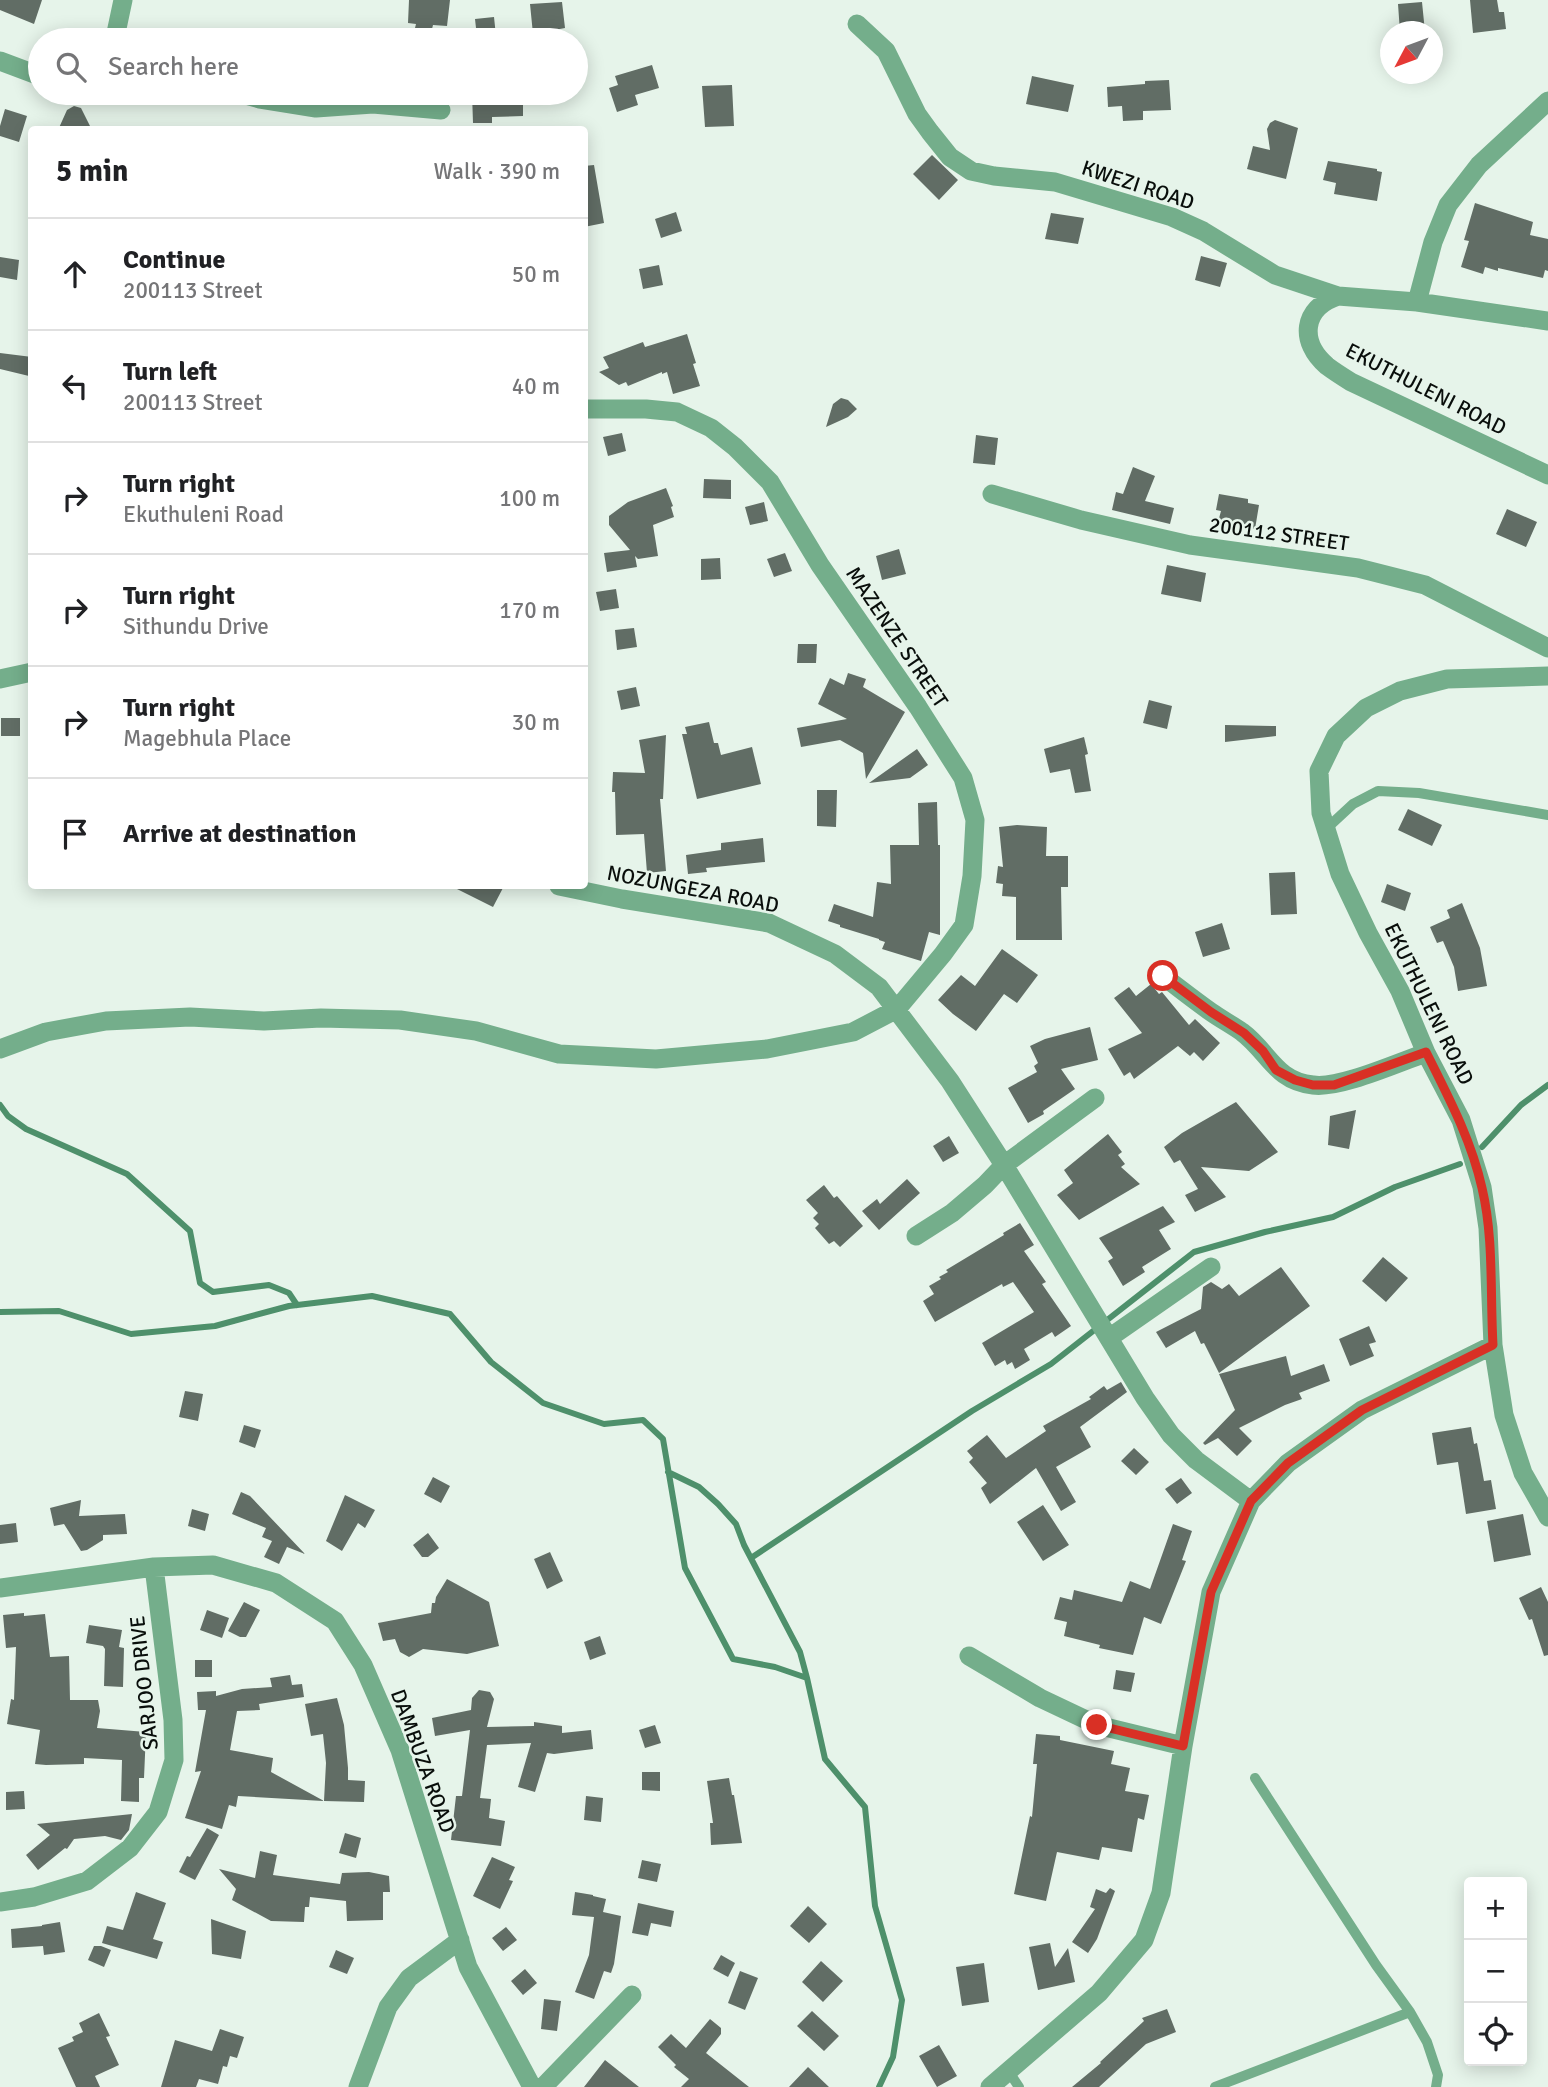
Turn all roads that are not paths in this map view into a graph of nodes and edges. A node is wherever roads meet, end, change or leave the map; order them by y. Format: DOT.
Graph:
graph roads {
  1 [pos="123,0"];
  2 [pos="857,24"];
  3 [pos="119,28"];
  4 [pos="0,61"];
  5 [pos="28,72"];
  6 [pos="1548,101"];
  7 [pos="297,105"];
  8 [pos="359,105"];
  9 [pos="384,105"];
  10 [pos="441,110"];
  11 [pos="1338,296"];
  12 [pos="1417,302"];
  13 [pos="1548,321"];
  14 [pos="588,409"];
  15 [pos="1548,475"];
  16 [pos="992,494"];
  17 [pos="1548,648"];
  18 [pos="28,673"];
  19 [pos="1548,676"];
  20 [pos="0,680"];
  21 [pos="1548,816"];
  22 [pos="1326,829"];
  23 [pos="586,889"];
  24 [pos="1163,976"];
  25 [pos="897,1009"];
  26 [pos="0,1049"];
  27 [pos="1426,1052"];
  28 [pos="1095,1098"];
  29 [pos="1004,1165"];
  30 [pos="916,1236"];
  31 [pos="1211,1267"];
  32 [pos="1109,1338"];
  33 [pos="1493,1345"];
  34 [pos="1251,1501"];
  35 [pos="1548,1517"];
  36 [pos="154,1567"];
  37 [pos="0,1588"];
  38 [pos="969,1656"];
  39 [pos="1183,1746"];
  40 [pos="1255,1778"];
  41 [pos="0,1902"];
  42 [pos="460,1940"];
  43 [pos="632,1995"];
  44 [pos="1410,2012"];
  45 [pos="1014,2080"];
  46 [pos="358,2087"];
  47 [pos="532,2087"];
  48 [pos="543,2087"];
  49 [pos="990,2087"];
  50 [pos="1215,2087"];
  51 [pos="1436,2087"];
  1 -- 3 [label="street"];
  2 -- 11 [label="street, KWEZI ROAD"];
  4 -- 5 [label="street"];
  6 -- 12 [label="street"];
  7 -- 8 [label="street"];
  9 -- 10 [label="street"];
  11 -- 12 [label="street, KWEZI ROAD"];
  11 -- 15 [label="street, EKUTHULENI ROAD"];
  12 -- 13 [label="street, KWEZI ROAD"];
  14 -- 25 [label="street, MAZENZE STREET"];
  16 -- 17 [label="street, 200112 STREET"];
  18 -- 20 [label="street"];
  19 -- 22 [label="street, EKUTHULENI ROAD"];
  21 -- 22 [label="lane"];
  22 -- 27 [label="street, EKUTHULENI ROAD"];
  23 -- 25 [label="street, NOZUNGEZA ROAD"];
  24 -- 27 [label="street"];
  25 -- 26 [label="street"];
  25 -- 29 [label="street, NOZUNGEZA ROAD"];
  27 -- 33 [label="street, EKUTHULENI ROAD"];
  28 -- 29 [label="street"];
  29 -- 30 [label="street"];
  29 -- 32 [label="street, NOZUNGEZA ROAD"];
  31 -- 32 [label="street"];
  32 -- 34 [label="street, NOZUNGEZA ROAD"];
  33 -- 34 [label="street"];
  33 -- 35 [label="street, EKUTHULENI ROAD"];
  34 -- 39 [label="street"];
  36 -- 37 [label="street, DAMBUZA ROAD"];
  36 -- 41 [label="street, SARJOO DRIVE"];
  36 -- 42 [label="street, DAMBUZA ROAD"];
  38 -- 39 [label="street"];
  39 -- 45 [label="street"];
  40 -- 44 [label="lane"];
  42 -- 46 [label="street"];
  42 -- 47 [label="street, DAMBUZA ROAD"];
  43 -- 48 [label="street"];
  44 -- 50 [label="lane"];
  44 -- 51 [label="lane"];
  45 -- 49 [label="street"];
}
